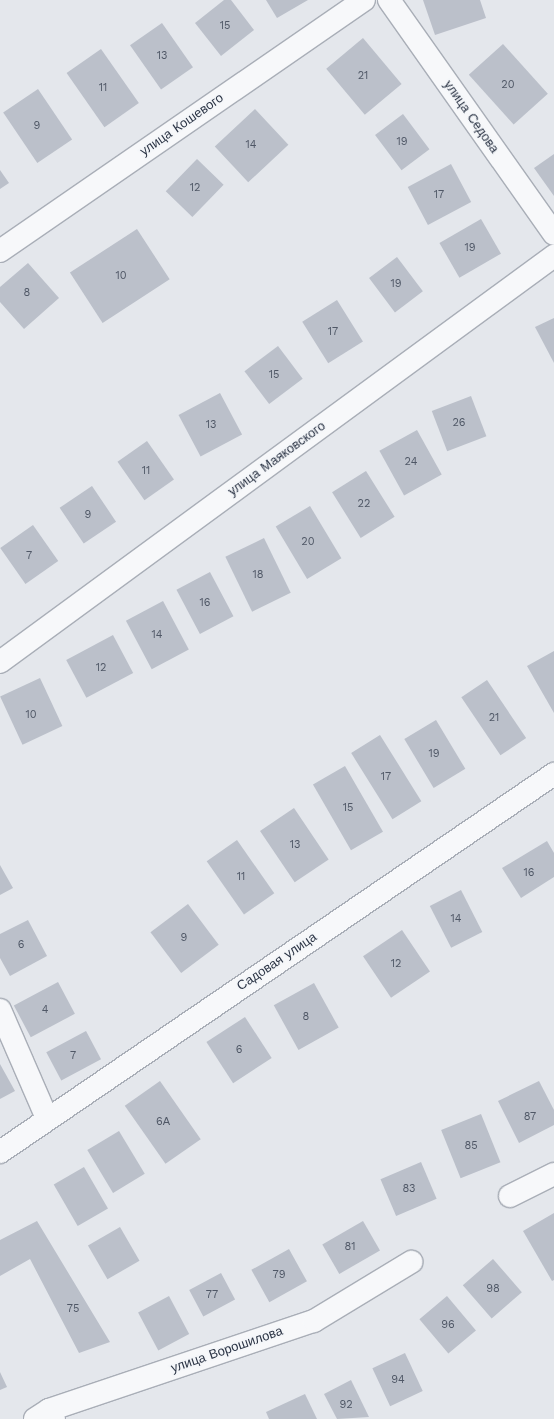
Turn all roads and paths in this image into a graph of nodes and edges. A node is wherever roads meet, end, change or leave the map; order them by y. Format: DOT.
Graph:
graph roads {
  1 [pos="364,0"];
  2 [pos="389,0"];
  3 [pos="554,234"];
  4 [pos="0,251"];
  5 [pos="554,256"];
  6 [pos="0,662"];
  7 [pos="554,774"];
  8 [pos="0,1010"];
  9 [pos="47,1118"];
  10 [pos="0,1152"];
  11 [pos="554,1174"];
  12 [pos="510,1196"];
  13 [pos="411,1262"];
  14 [pos="46,1416"];
  1 -- 4 [label="street, улица Кошевого"];
  2 -- 3 [label="street, улица Седова"];
  5 -- 6 [label="street, улица Маяковского"];
  7 -- 9 [label="street, Садовая улица"];
  8 -- 9 [label="street"];
  9 -- 10 [label="street, Садовая улица"];
  11 -- 12 [label="street"];
  13 -- 14 [label="street, улица Ворошилова"];
}
